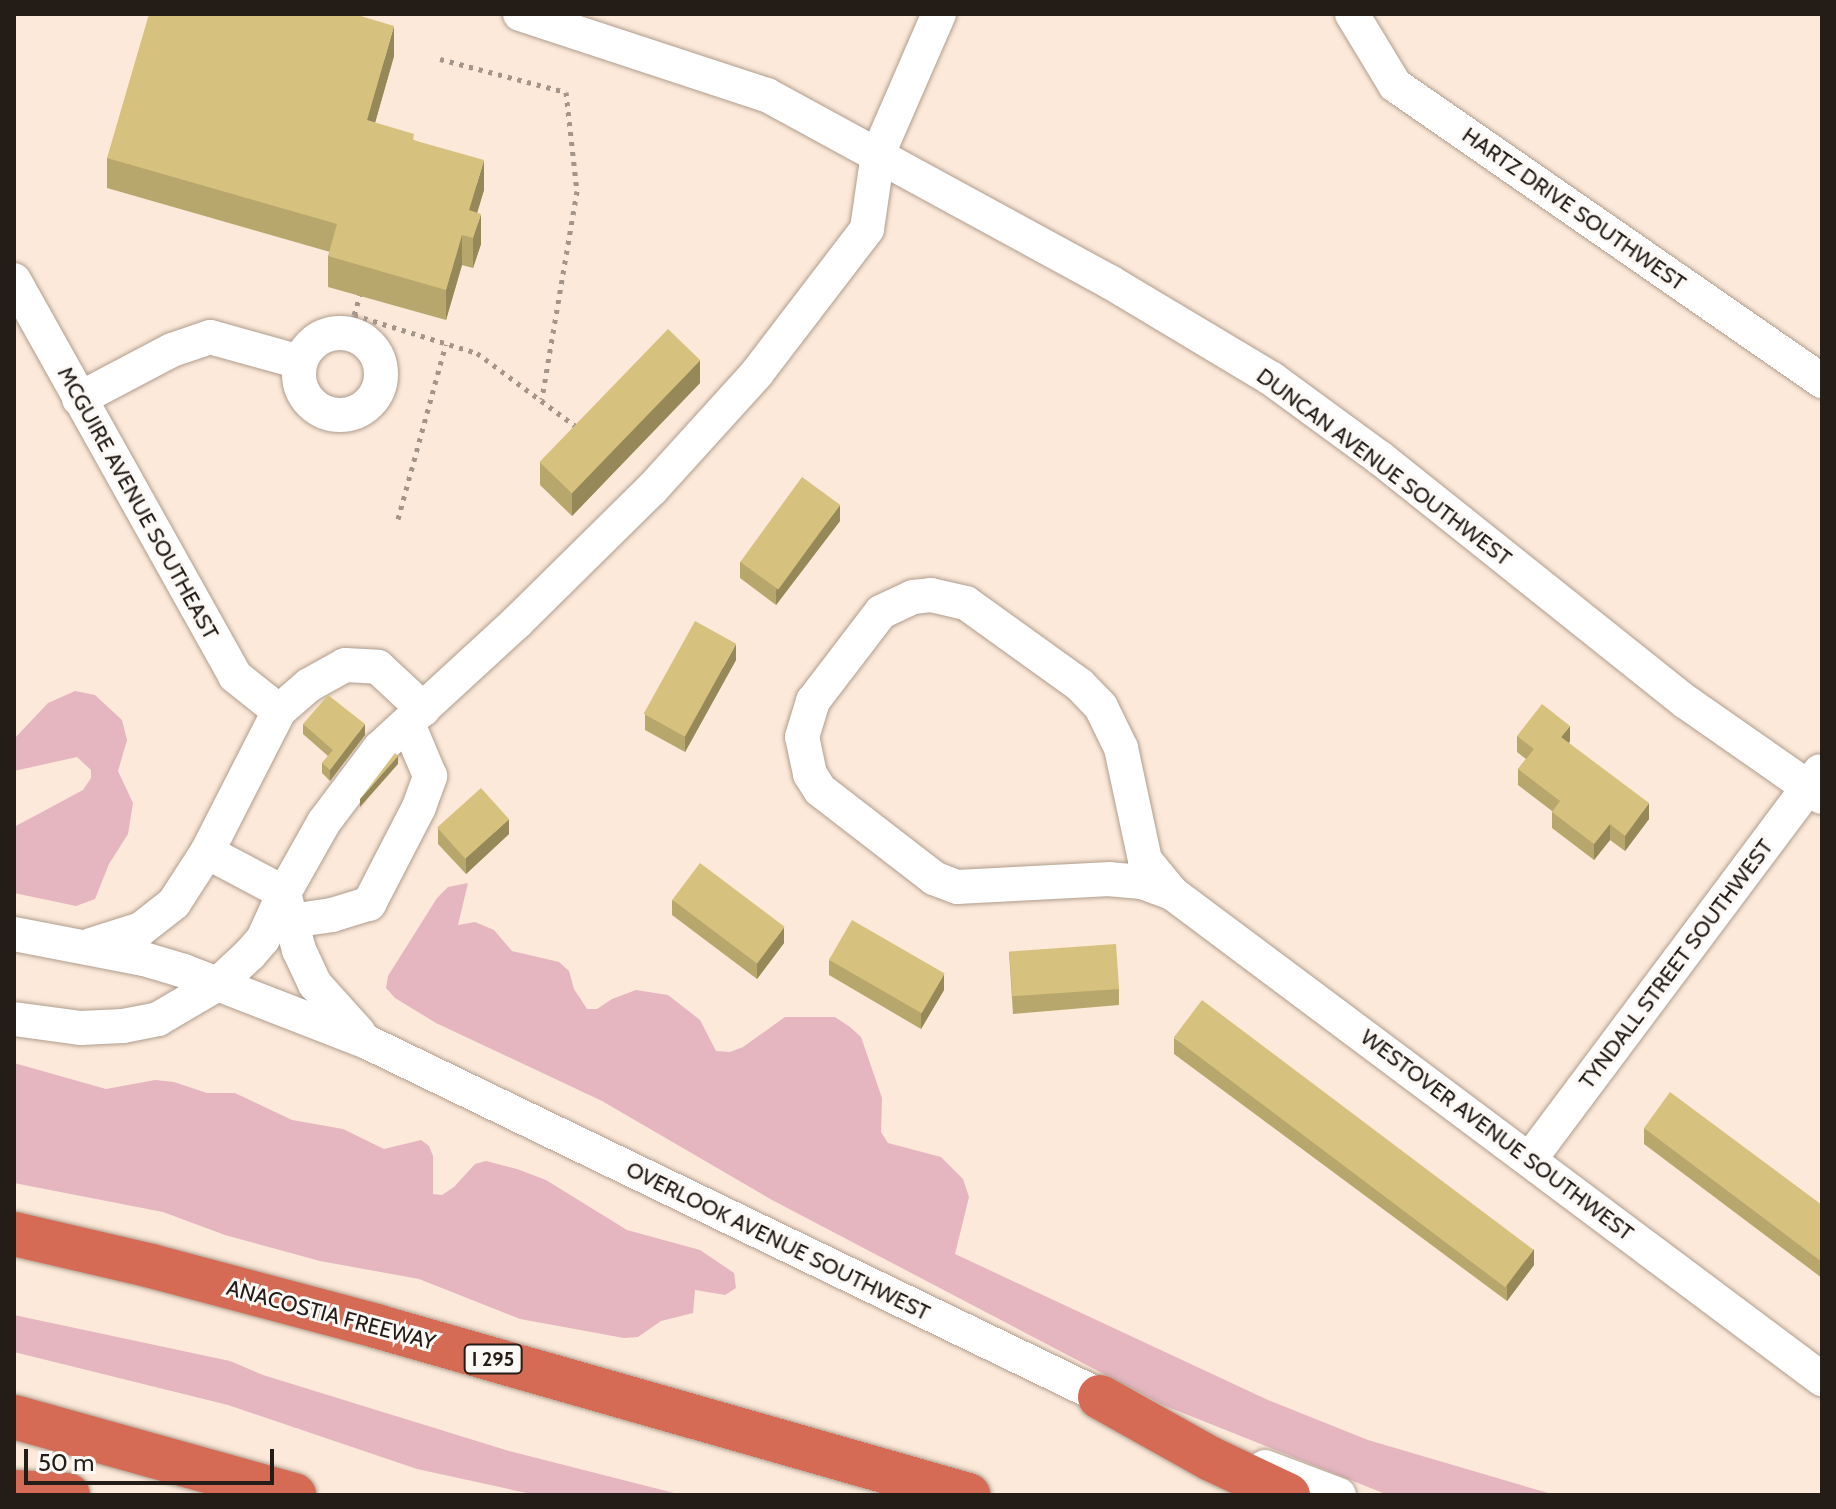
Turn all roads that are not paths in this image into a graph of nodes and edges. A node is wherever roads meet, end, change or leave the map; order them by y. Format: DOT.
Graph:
graph roads {
  1 [pos="520,14"];
  2 [pos="939,14"];
  3 [pos="1352,14"];
  4 [pos="878,154"];
  5 [pos="14,280"];
  6 [pos="300,362"];
  7 [pos="1822,381"];
  8 [pos="79,399"];
  9 [pos="279,711"];
  10 [pos="415,716"];
  11 [pos="1818,785"];
  12 [pos="207,852"];
  13 [pos="1172,893"];
  14 [pos="287,907"];
  15 [pos="14,934"];
  16 [pos="83,947"];
  17 [pos="218,984"];
  18 [pos="14,1019"];
  19 [pos="367,1042"];
  20 [pos="1530,1159"];
  21 [pos="14,1234"];
  22 [pos="1822,1379"];
  23 [pos="1100,1397"];
  24 [pos="14,1417"];
  25 [pos="14,1492"];
  26 [pos="68,1495"];
  27 [pos="294,1495"];
  28 [pos="968,1495"];
  29 [pos="1288,1495"];
  30 [pos="1339,1495"];
  1 -- 4 [label="street, DUNCAN AVENUE SOUTHWEST"];
  2 -- 4 [label="street"];
  3 -- 7 [label="street, HARTZ DRIVE SOUTHWEST"];
  4 -- 10 [label="street"];
  4 -- 11 [label="street, DUNCAN AVENUE SOUTHWEST"];
  5 -- 8 [label="street, MCGUIRE AVENUE SOUTHEAST"];
  6 -- 6 [label="street"];
  6 -- 8 [label="street"];
  8 -- 9 [label="street, MCGUIRE AVENUE SOUTHEAST"];
  9 -- 10 [label="street"];
  9 -- 12 [label="street"];
  10 -- 14 [label="street"];
  10 -- 14 [label="street"];
  11 -- 20 [label="street, TYNDALL STREET SOUTHWEST"];
  12 -- 14 [label="street"];
  12 -- 16 [label="street"];
  13 -- 13 [label="street, WESTOVER AVENUE SOUTHWEST"];
  13 -- 20 [label="street, WESTOVER AVENUE SOUTHWEST"];
  14 -- 17 [label="street"];
  14 -- 19 [label="street"];
  15 -- 16 [label="street, OVERLOOK AVENUE SOUTHWEST"];
  16 -- 17 [label="street, OVERLOOK AVENUE SOUTHWEST"];
  17 -- 18 [label="street"];
  17 -- 19 [label="street, OVERLOOK AVENUE SOUTHWEST"];
  19 -- 23 [label="street, OVERLOOK AVENUE SOUTHWEST"];
  20 -- 22 [label="street, WESTOVER AVENUE SOUTHWEST"];
  21 -- 28 [label="highway, ANACOSTIA FREEWAY / I 295"];
  23 -- 29 [label="highway"];
  23 -- 30 [label="street, OVERLOOK AVENUE SOUTHWEST"];
  24 -- 27 [label="highway"];
  25 -- 26 [label="highway"];
}
